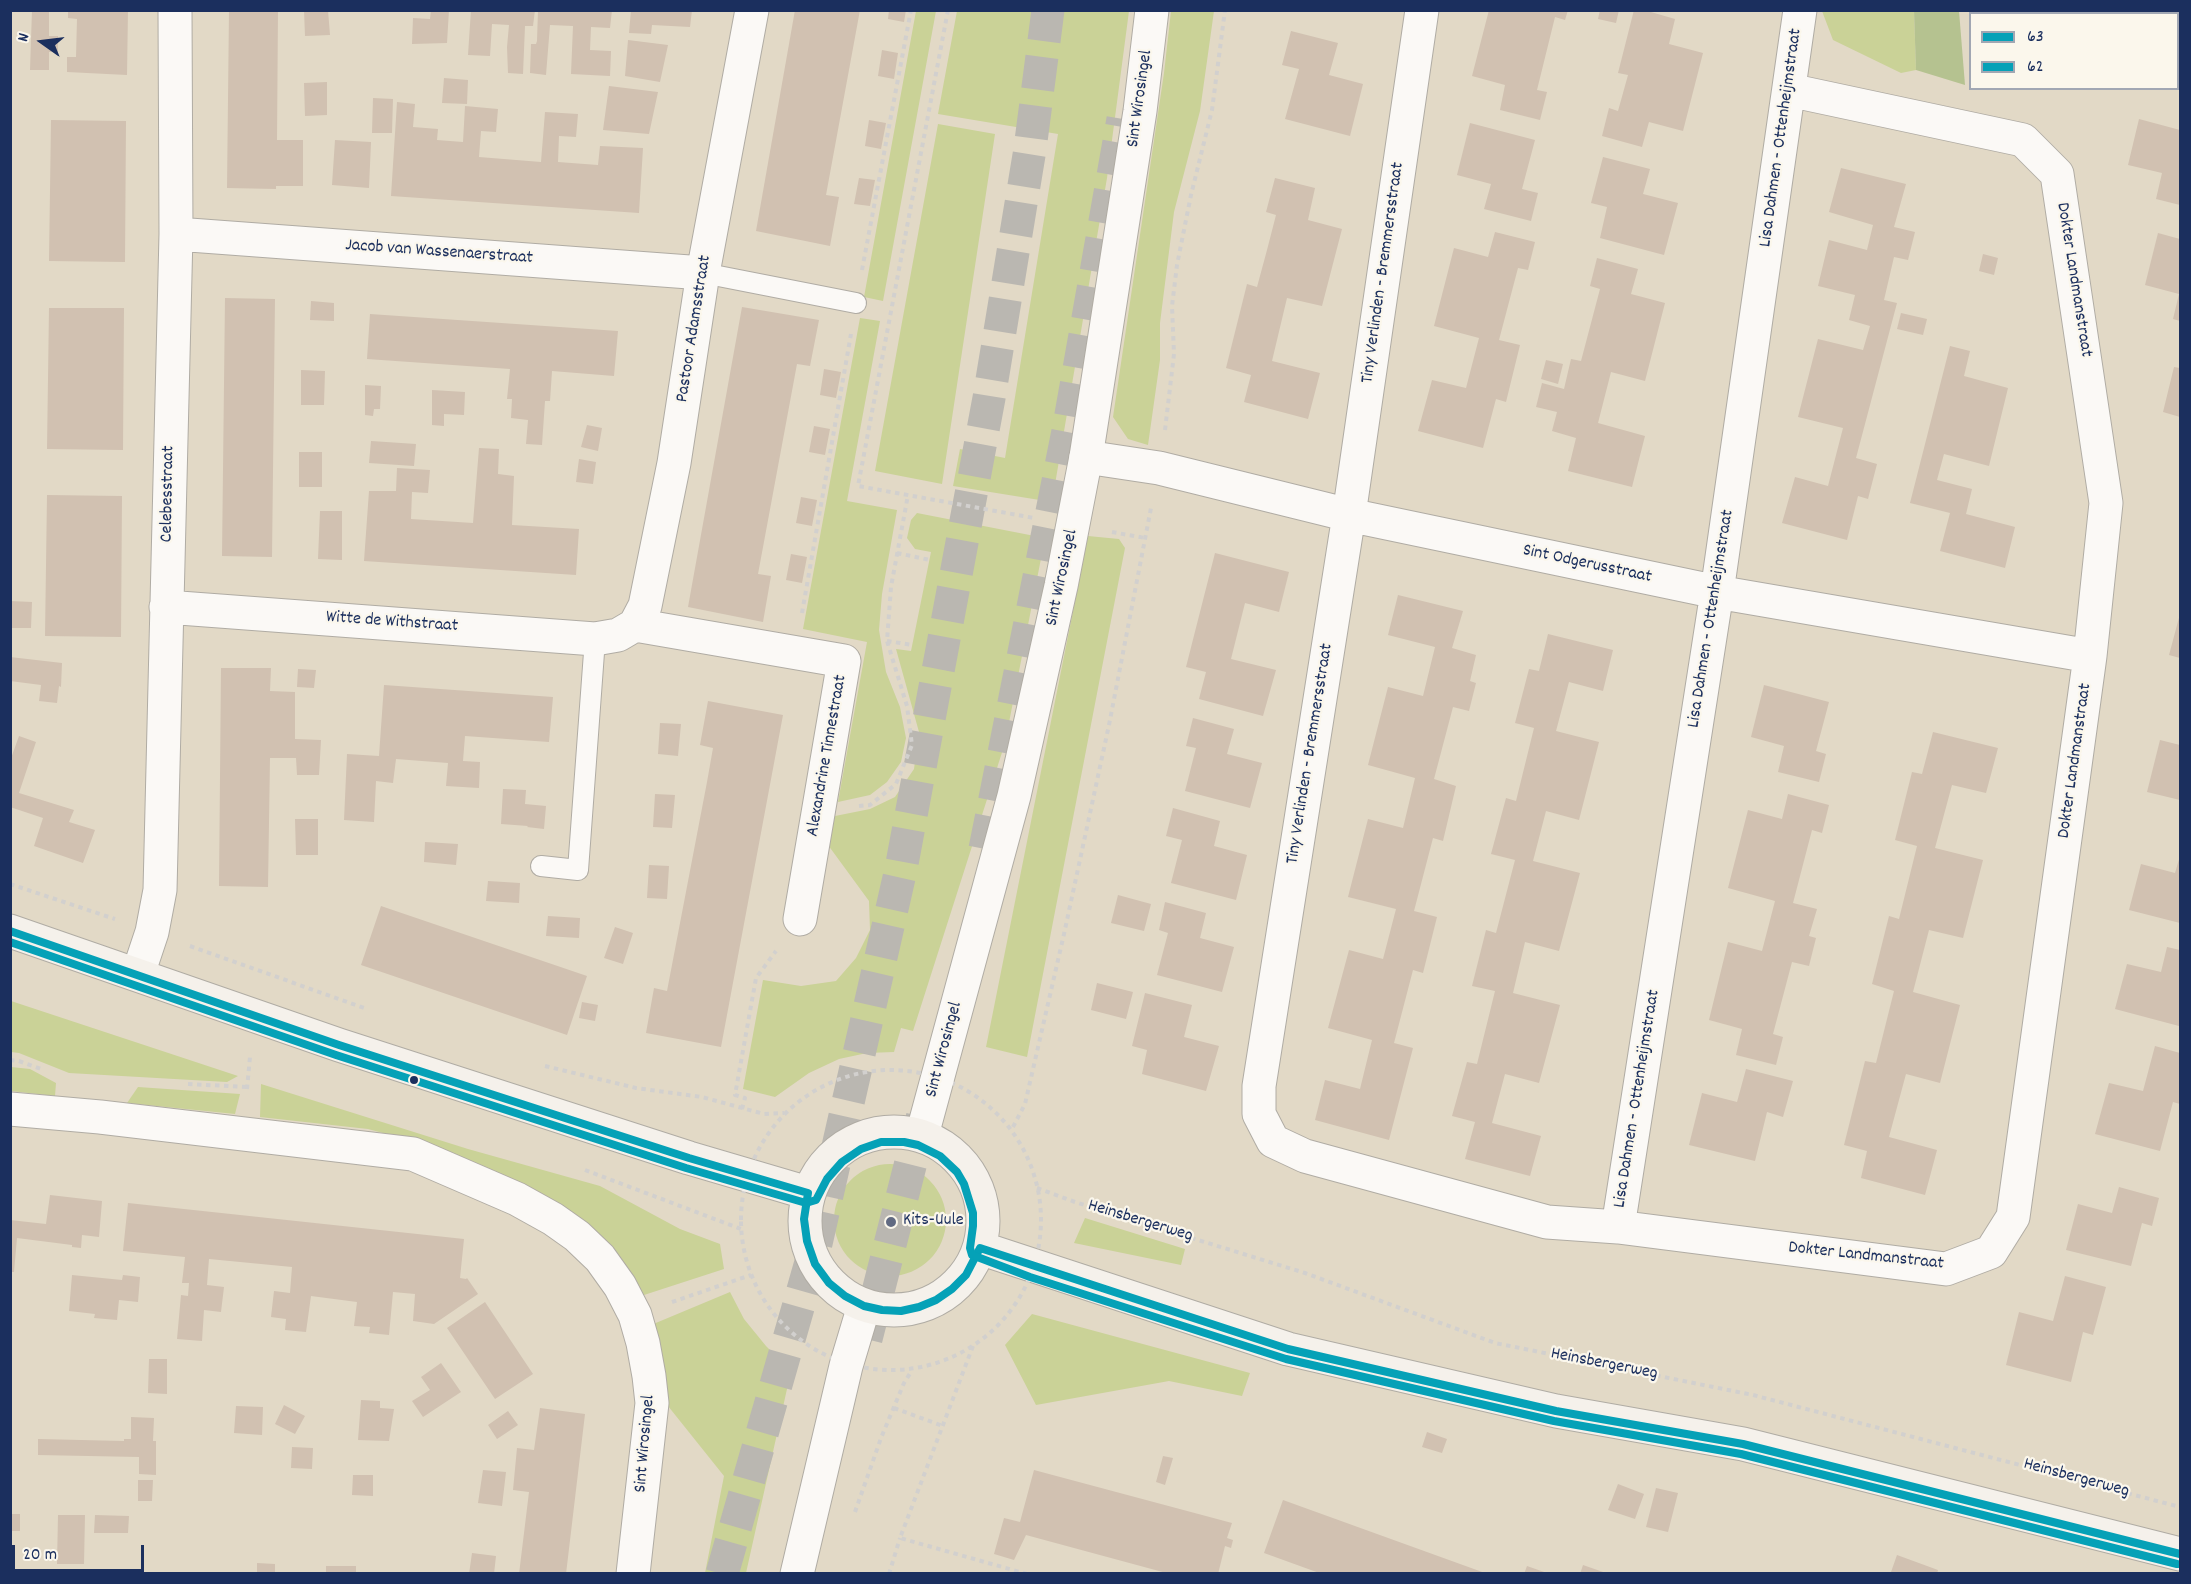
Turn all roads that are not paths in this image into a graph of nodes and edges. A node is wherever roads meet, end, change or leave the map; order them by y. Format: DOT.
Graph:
graph roads {
  1 [pos="176,10"];
  2 [pos="752,10"];
  3 [pos="1152,10"];
  4 [pos="1422,10"];
  5 [pos="1800,10"];
  6 [pos="1788,90"];
  7 [pos="176,234"];
  8 [pos="703,273"];
  9 [pos="856,303"];
  10 [pos="1086,458"];
  11 [pos="1349,515"];
  12 [pos="1717,592"];
  13 [pos="166,607"];
  14 [pos="616,633"];
  15 [pos="2090,656"];
  16 [pos="541,866"];
  17 [pos="800,919"];
  18 [pos="10,931"];
  19 [pos="138,974"];
  20 [pos="10,1109"];
  21 [pos="922,1135"];
  22 [pos="808,1193"];
  23 [pos="1618,1227"];
  24 [pos="980,1248"];
  25 [pos="864,1306"];
  26 [pos="2181,1554"];
  27 [pos="633,1574"];
  28 [pos="797,1574"];
  1 -- 7 [label="street, Celebesstraat"];
  2 -- 8 [label="street, Pastoor Adamsstraat"];
  3 -- 10 [label="street, Sint Wirosingel"];
  4 -- 11 [label="street, Tiny Verlinden - Bremmersstraat"];
  5 -- 6 [label="street, Lisa Dahmen - Ottenheijmstraat"];
  6 -- 12 [label="street, Lisa Dahmen - Ottenheijmstraat"];
  6 -- 15 [label="street, Dokter Landmanstraat"];
  7 -- 8 [label="street, Jacob van Wassenaerstraat"];
  7 -- 13 [label="street, Celebesstraat"];
  8 -- 9 [label="lane"];
  8 -- 14 [label="street, Pastoor Adamsstraat"];
  10 -- 11 [label="street, Sint Odgerusstraat"];
  10 -- 21 [label="street, Sint Wirosingel"];
  11 -- 12 [label="street, Sint Odgerusstraat"];
  11 -- 23 [label="street, Tiny Verlinden - Bremmersstraat"];
  12 -- 15 [label="street, Sint Odgerusstraat"];
  12 -- 23 [label="street, Lisa Dahmen - Ottenheijmstraat"];
  13 -- 14 [label="street, Witte de Withstraat"];
  13 -- 19 [label="street, Celebesstraat"];
  14 -- 16 [label="lane"];
  14 -- 17 [label="street, Alexandrine Tinnestraat"];
  15 -- 23 [label="street, Dokter Landmanstraat"];
  18 -- 19 [label="main road"];
  19 -- 22 [label="main road"];
  20 -- 27 [label="street, Sint Wirosingel"];
  21 -- 22 [label="main road"];
  21 -- 24 [label="main road"];
  22 -- 25 [label="main road"];
  24 -- 25 [label="main road"];
  24 -- 26 [label="main road"];
  25 -- 28 [label="street"];
}
